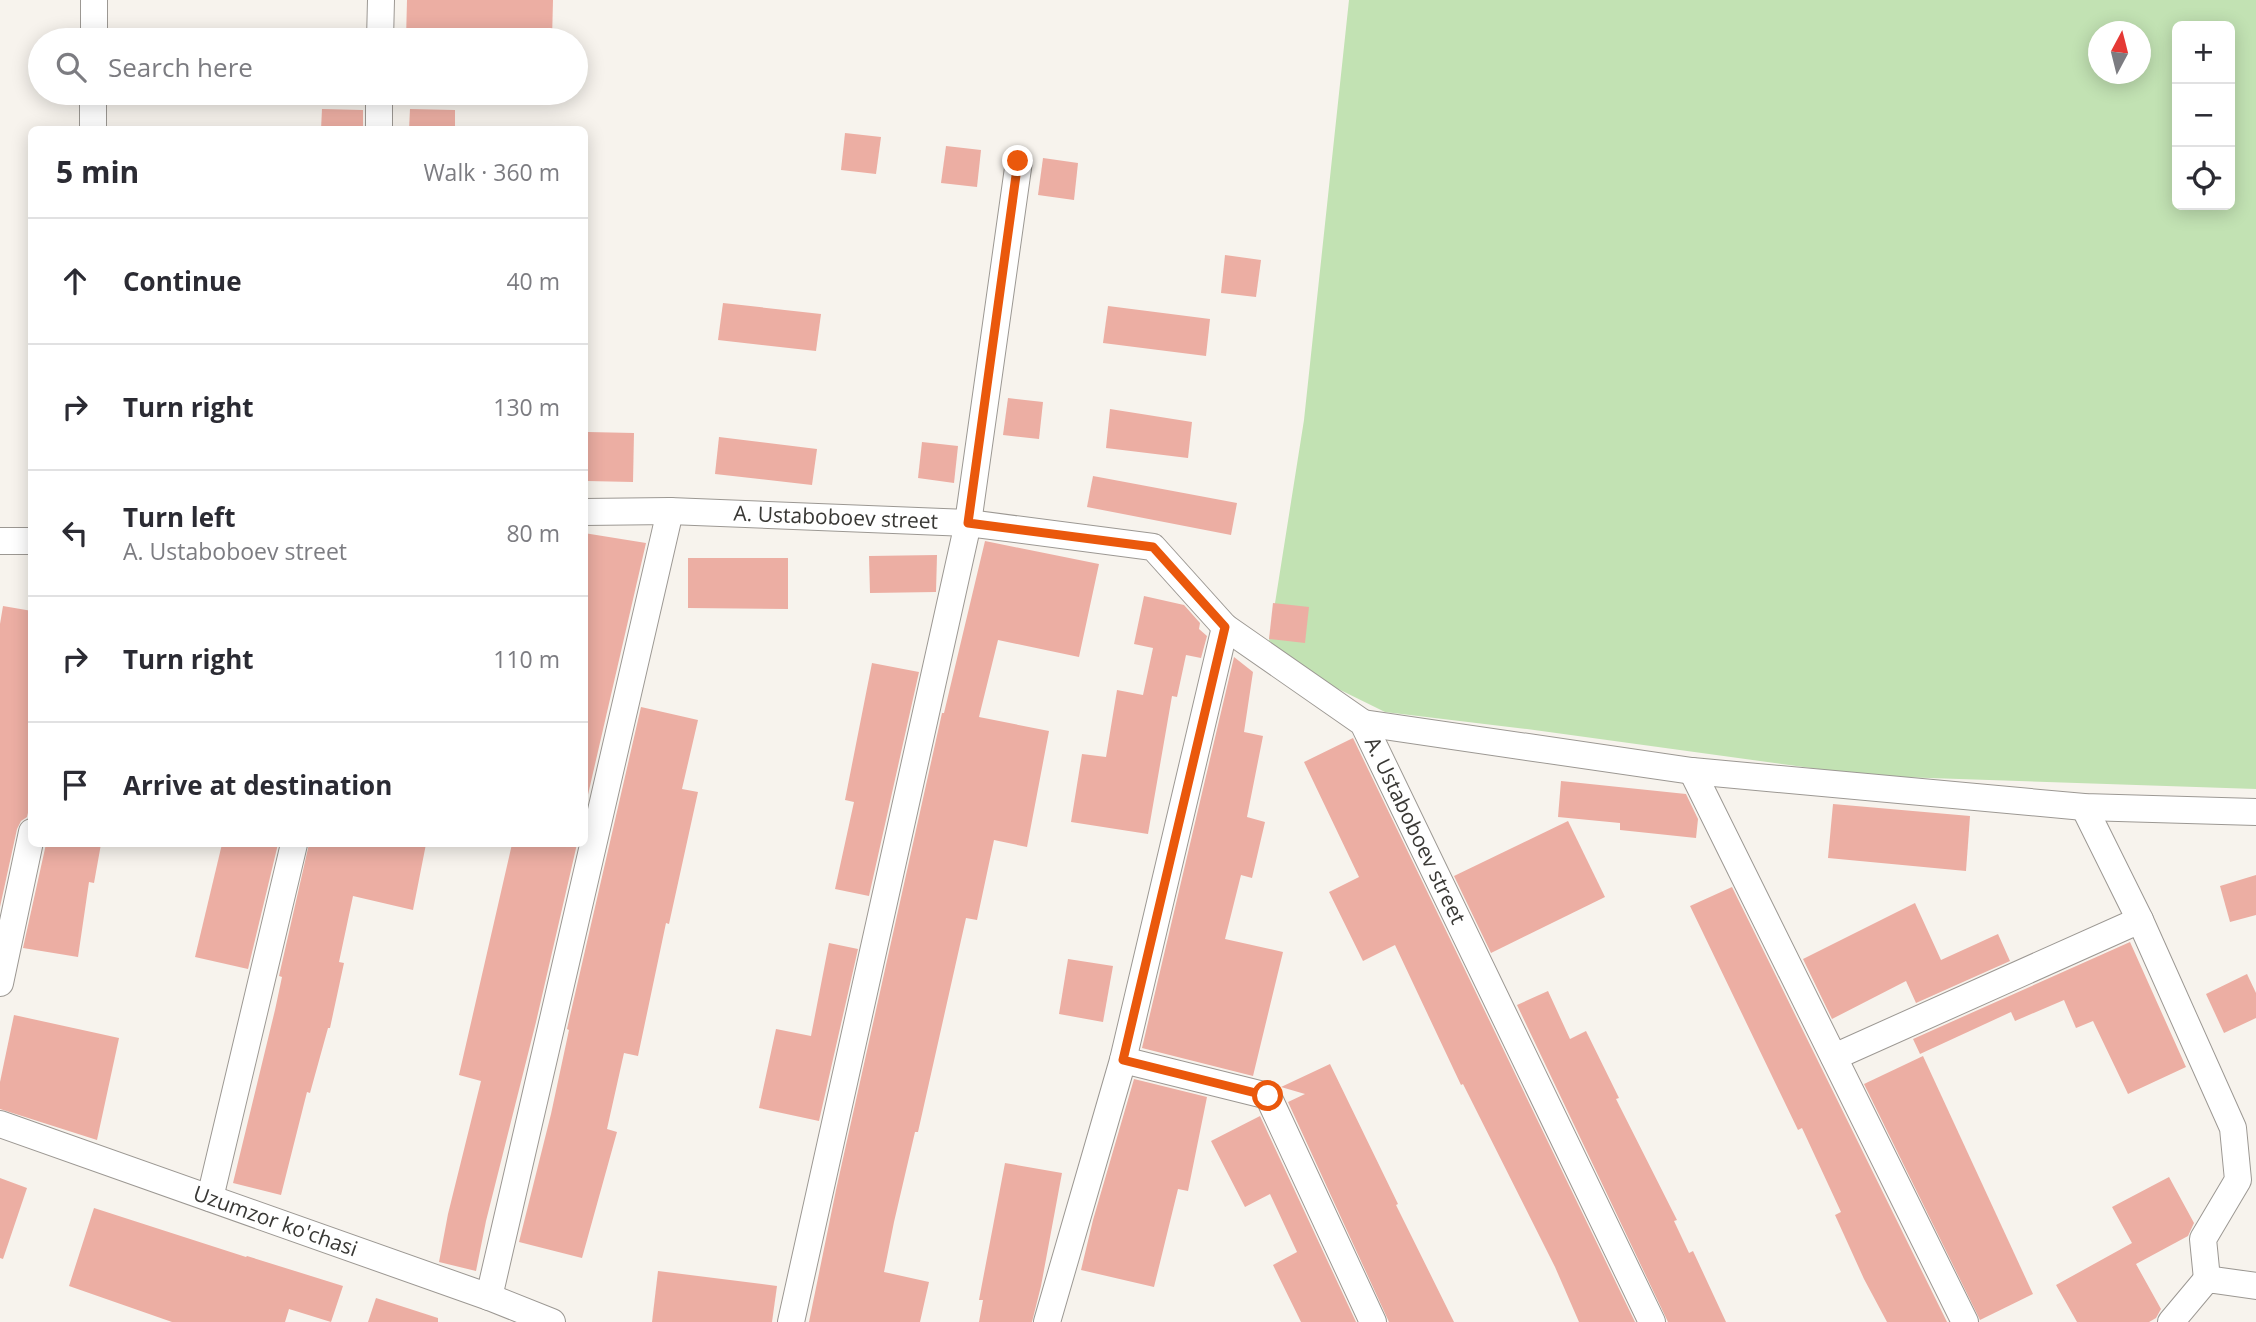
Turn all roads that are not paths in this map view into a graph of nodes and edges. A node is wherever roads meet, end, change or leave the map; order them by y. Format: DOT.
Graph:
graph roads {
  1 [pos="94,0"];
  2 [pos="381,0"];
  3 [pos="93,28"];
  4 [pos="380,28"];
  5 [pos="93,105"];
  6 [pos="379,105"];
  7 [pos="93,126"];
  8 [pos="379,126"];
  9 [pos="1018,161"];
  10 [pos="670,510"];
  11 [pos="588,512"];
  12 [pos="968,523"];
  13 [pos="0,541"];
  14 [pos="28,541"];
  15 [pos="1225,627"];
  16 [pos="1363,723"];
  17 [pos="1692,771"];
  18 [pos="2084,807"];
  19 [pos="2256,812"];
  20 [pos="29,847"];
  21 [pos="293,847"];
  22 [pos="2140,920"];
  23 [pos="0,983"];
  24 [pos="1834,1057"];
  25 [pos="1123,1060"];
  26 [pos="0,1124"];
  27 [pos="210,1198"];
  28 [pos="2207,1279"];
  29 [pos="2256,1286"];
  30 [pos="489,1297"];
  31 [pos="552,1322"];
  32 [pos="791,1322"];
  33 [pos="1046,1322"];
  34 [pos="1373,1322"];
  35 [pos="1652,1322"];
  36 [pos="1965,1322"];
  37 [pos="2171,1322"];
  1 -- 3 [label="street"];
  2 -- 4 [label="street"];
  5 -- 7 [label="street"];
  6 -- 8 [label="street"];
  9 -- 12 [label="street"];
  10 -- 11 [label="street, A. Ustaboboev street"];
  10 -- 12 [label="street, A. Ustaboboev street"];
  10 -- 30 [label="street"];
  12 -- 15 [label="street, A. Ustaboboev street"];
  12 -- 32 [label="street"];
  13 -- 14 [label="street"];
  15 -- 16 [label="street, A. Ustaboboev street"];
  15 -- 25 [label="street"];
  16 -- 17 [label="street"];
  16 -- 35 [label="street, A. Ustaboboev street"];
  17 -- 18 [label="street"];
  17 -- 24 [label="street"];
  18 -- 19 [label="street"];
  18 -- 22 [label="street"];
  20 -- 23 [label="street"];
  21 -- 27 [label="street"];
  22 -- 24 [label="street"];
  22 -- 28 [label="street"];
  24 -- 36 [label="street"];
  25 -- 33 [label="street"];
  25 -- 34 [label="street"];
  26 -- 27 [label="street, Uzumzor ko'chasi"];
  27 -- 30 [label="street, Uzumzor ko'chasi"];
  28 -- 29 [label="street"];
  28 -- 37 [label="street"];
  30 -- 31 [label="street, Uzumzor ko'chasi"];
}
